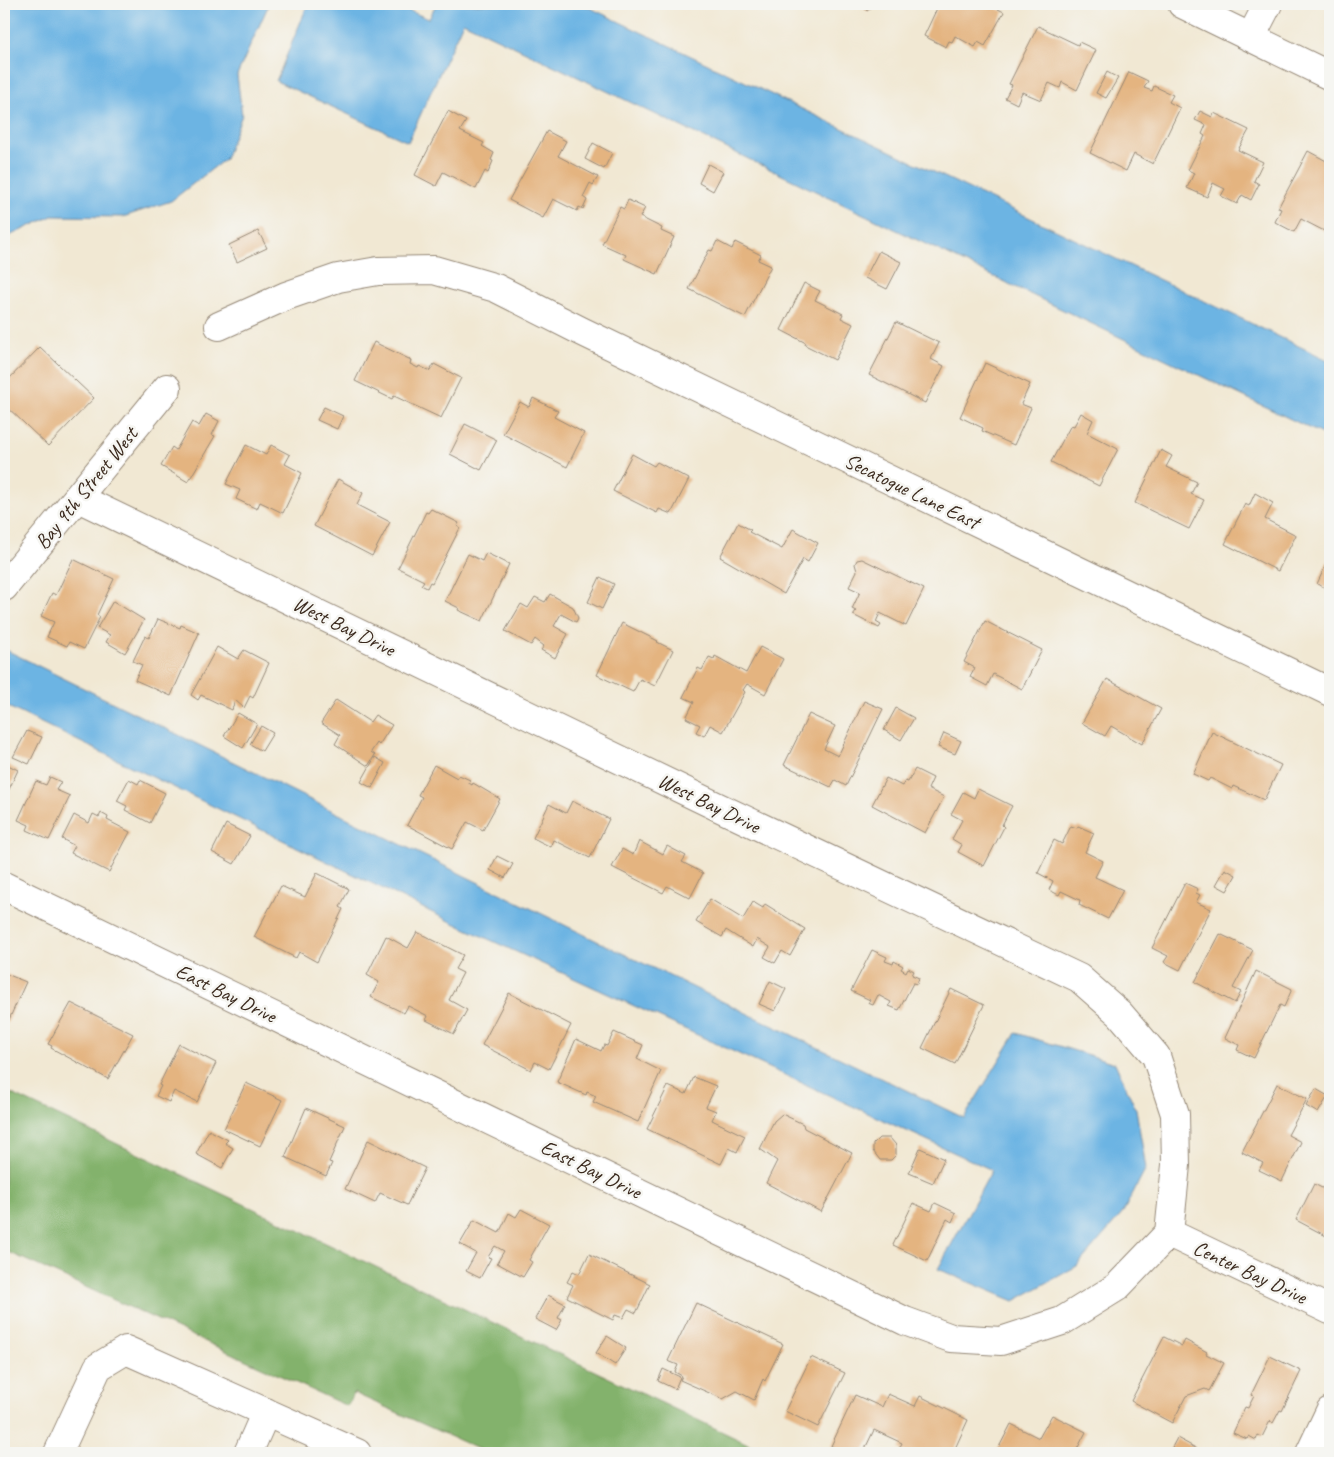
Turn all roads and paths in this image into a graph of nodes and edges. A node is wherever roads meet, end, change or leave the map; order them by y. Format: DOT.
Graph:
graph roads {
  1 [pos="1182,4"];
  2 [pos="1268,4"];
  3 [pos="1251,37"];
  4 [pos="1330,76"];
  5 [pos="219,326"];
  6 [pos="167,388"];
  7 [pos="78,498"];
  8 [pos="4,587"];
  9 [pos="1330,692"];
  10 [pos="4,886"];
  11 [pos="1169,1233"];
  12 [pos="1330,1310"];
  13 [pos="1330,1411"];
  14 [pos="266,1412"];
  15 [pos="58,1453"];
  16 [pos="248,1453"];
  17 [pos="357,1453"];
  18 [pos="1310,1453"];
  1 -- 3 [label="street"];
  2 -- 3 [label="street"];
  3 -- 4 [label="street"];
  5 -- 9 [label="street, Secatogue Lane East"];
  6 -- 7 [label="street, Bay 9th Street West"];
  7 -- 8 [label="street, Bay 9th Street West"];
  7 -- 11 [label="street, West Bay Drive"];
  10 -- 11 [label="street, East Bay Drive"];
  11 -- 12 [label="street, Center Bay Drive"];
  13 -- 18 [label="street"];
  14 -- 15 [label="street"];
  14 -- 16 [label="street"];
  14 -- 17 [label="street"];
}
